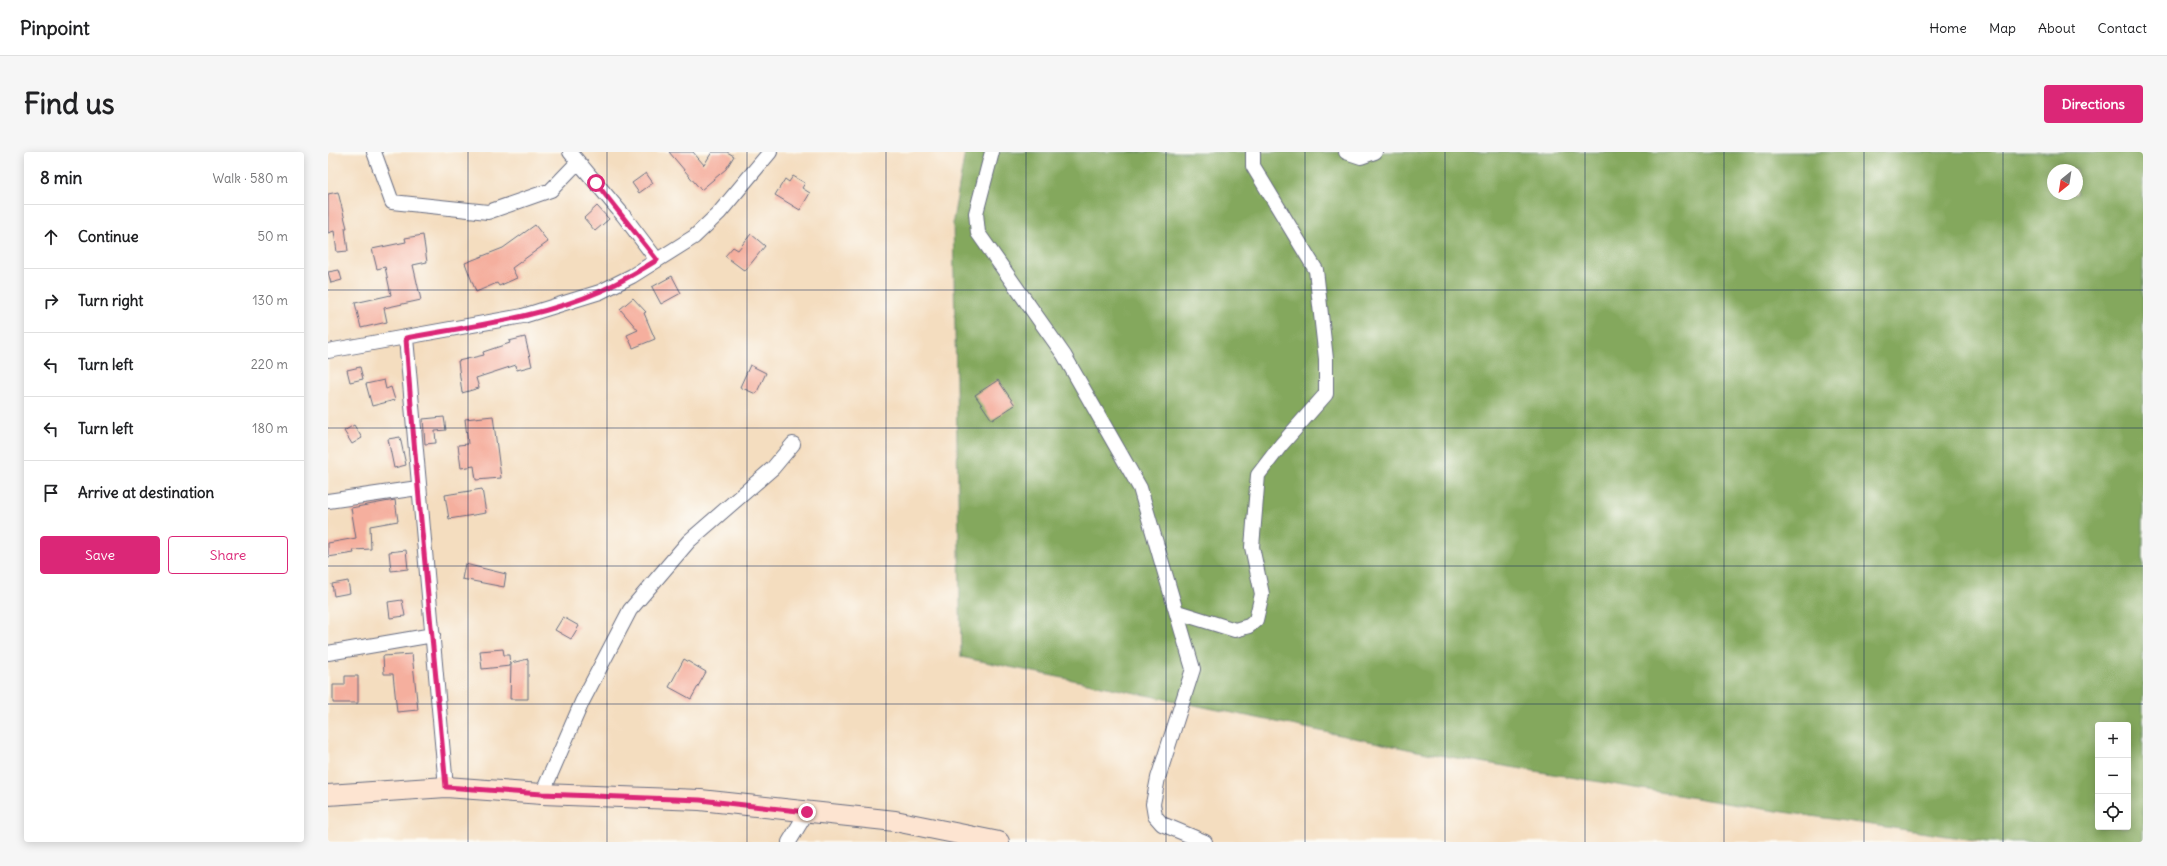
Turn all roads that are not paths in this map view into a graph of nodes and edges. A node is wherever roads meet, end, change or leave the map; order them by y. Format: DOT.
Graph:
graph roads {
  1 [pos="374,152"];
  2 [pos="770,152"];
  3 [pos="992,152"];
  4 [pos="1253,152"];
  5 [pos="1346,152"];
  6 [pos="1375,152"];
  7 [pos="574,157"];
  8 [pos="657,260"];
  9 [pos="406,338"];
  10 [pos="328,351"];
  11 [pos="792,444"];
  12 [pos="418,488"];
  13 [pos="328,501"];
  14 [pos="1177,612"];
  15 [pos="433,635"];
  16 [pos="328,653"];
  17 [pos="446,787"];
  18 [pos="542,794"];
  19 [pos="328,795"];
  20 [pos="807,812"];
  21 [pos="995,841"];
  22 [pos="789,842"];
  23 [pos="1205,842"];
  1 -- 7 [label="street"];
  2 -- 8 [label="street"];
  3 -- 14 [label="street"];
  4 -- 14 [label="street"];
  5 -- 6 [label="street"];
  7 -- 8 [label="street"];
  8 -- 9 [label="street"];
  9 -- 10 [label="street"];
  9 -- 12 [label="street"];
  11 -- 18 [label="street"];
  12 -- 13 [label="street"];
  12 -- 15 [label="street"];
  14 -- 23 [label="street"];
  15 -- 16 [label="street"];
  15 -- 17 [label="street"];
  17 -- 18 [label="main road"];
  17 -- 19 [label="main road"];
  18 -- 20 [label="main road"];
  20 -- 21 [label="main road"];
  20 -- 22 [label="street"];
}
